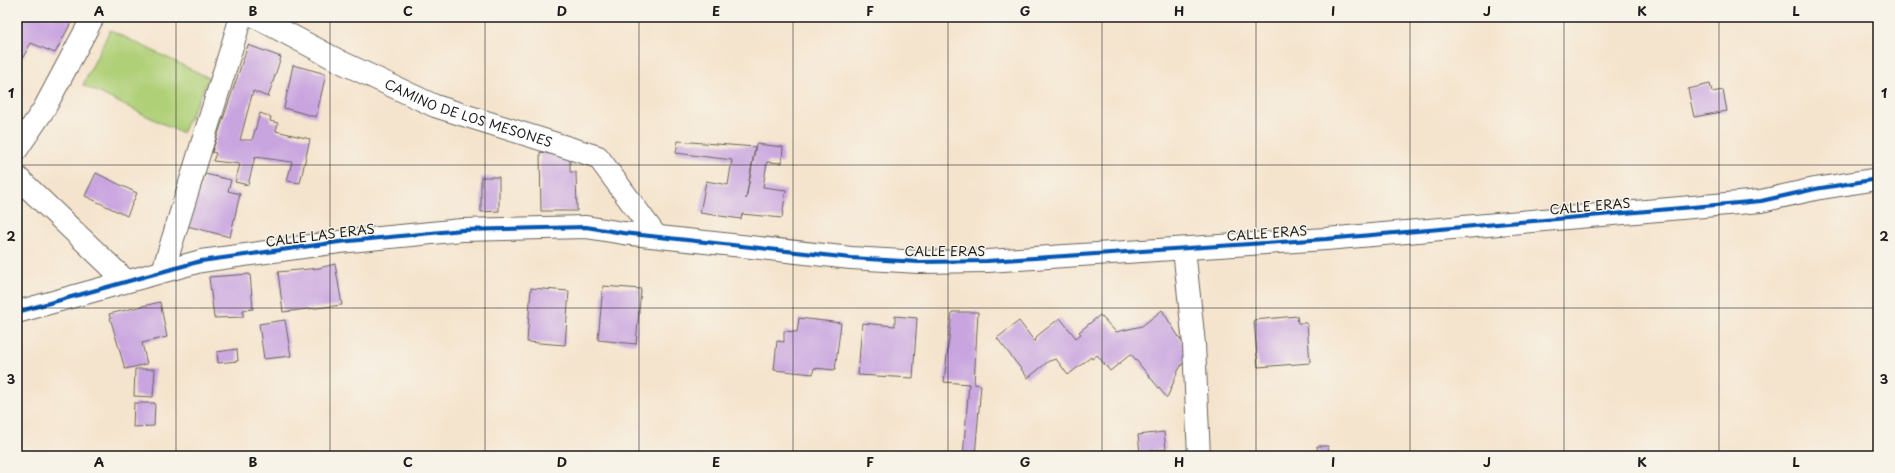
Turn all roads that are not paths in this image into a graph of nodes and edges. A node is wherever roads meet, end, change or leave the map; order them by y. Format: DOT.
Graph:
graph roads {
  1 [pos="93,17"];
  2 [pos="241,17"];
  3 [pos="256,17"];
  4 [pos="17,148"];
  5 [pos="17,177"];
  6 [pos="1878,179"];
  7 [pos="656,236"];
  8 [pos="1184,248"];
  9 [pos="163,271"];
  10 [pos="126,282"];
  11 [pos="17,312"];
  12 [pos="1199,456"];
  1 -- 4 [label="street"];
  2 -- 9 [label="street"];
  3 -- 7 [label="street, CAMINO DE LOS MESONES"];
  5 -- 10 [label="street"];
  6 -- 8 [label="street, CALLE ERAS"];
  7 -- 8 [label="street, CALLE ERAS"];
  7 -- 9 [label="street, CALLE LAS ERAS"];
  8 -- 12 [label="street"];
  9 -- 10 [label="street, CALLE LAS ERAS"];
  10 -- 11 [label="street, CALLE LAS ERAS"];
}
